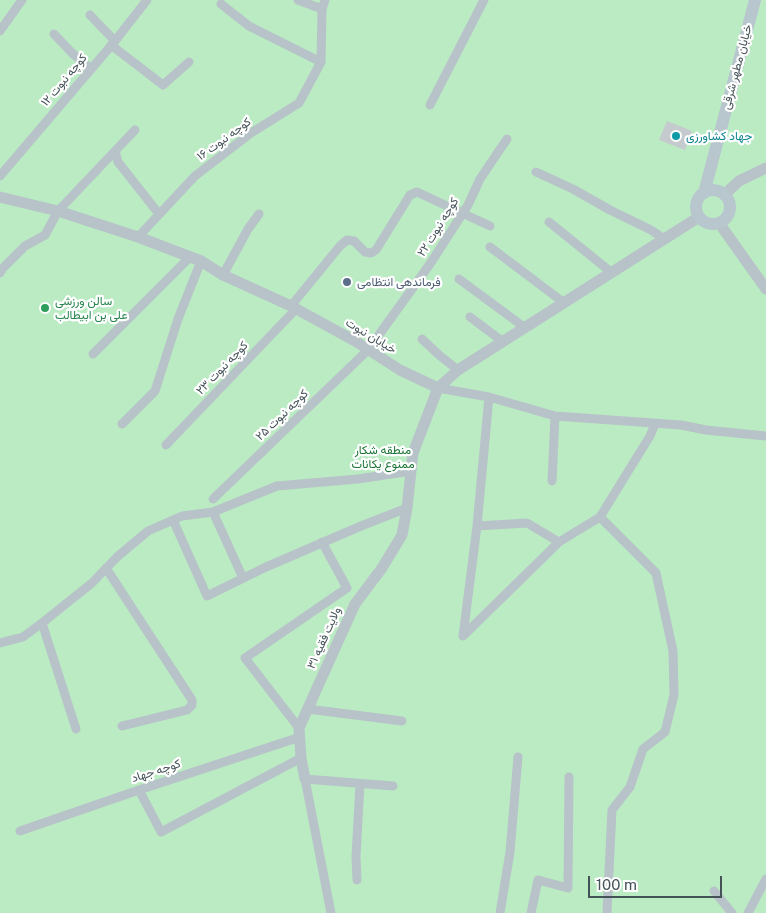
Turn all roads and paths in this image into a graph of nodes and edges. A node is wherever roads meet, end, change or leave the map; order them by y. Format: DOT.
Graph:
graph roads {
  1 [pos="22,0"];
  2 [pos="147,0"];
  3 [pos="298,0"];
  4 [pos="325,0"];
  5 [pos="484,0"];
  6 [pos="755,0"];
  7 [pos="221,4"];
  8 [pos="322,9"];
  9 [pos="90,15"];
  10 [pos="0,31"];
  11 [pos="54,34"];
  12 [pos="113,43"];
  13 [pos="189,62"];
  14 [pos="321,62"];
  15 [pos="90,68"];
  16 [pos="430,105"];
  17 [pos="135,130"];
  18 [pos="507,139"];
  19 [pos="115,151"];
  20 [pos="766,168"];
  21 [pos="536,172"];
  22 [pos="0,176"];
  23 [pos="704,193"];
  24 [pos="724,195"];
  25 [pos="0,197"];
  26 [pos="58,211"];
  27 [pos="463,213"];
  28 [pos="160,214"];
  29 [pos="259,214"];
  30 [pos="699,217"];
  31 [pos="549,222"];
  32 [pos="718,223"];
  33 [pos="490,226"];
  34 [pos="138,238"];
  35 [pos="664,238"];
  36 [pos="490,247"];
  37 [pos="195,259"];
  38 [pos="611,272"];
  39 [pos="0,273"];
  40 [pos="223,275"];
  41 [pos="459,279"];
  42 [pos="766,289"];
  43 [pos="563,302"];
  44 [pos="293,308"];
  45 [pos="470,317"];
  46 [pos="524,327"];
  47 [pos="422,339"];
  48 [pos="502,342"];
  49 [pos="368,350"];
  50 [pos="93,354"];
  51 [pos="458,370"];
  52 [pos="438,388"];
  53 [pos="489,398"];
  54 [pos="555,416"];
  55 [pos="122,424"];
  56 [pos="656,424"];
  57 [pos="766,436"];
  58 [pos="166,445"];
  59 [pos="411,471"];
  60 [pos="552,481"];
  61 [pos="213,499"];
  62 [pos="407,508"];
  63 [pos="213,512"];
  64 [pos="600,517"];
  65 [pos="174,520"];
  66 [pos="477,526"];
  67 [pos="322,542"];
  68 [pos="559,542"];
  69 [pos="106,568"];
  70 [pos="243,578"];
  71 [pos="42,623"];
  72 [pos="0,643"];
  73 [pos="308,709"];
  74 [pos="402,721"];
  75 [pos="122,726"];
  76 [pos="76,729"];
  77 [pos="299,733"];
  78 [pos="518,757"];
  79 [pos="301,758"];
  80 [pos="569,777"];
  81 [pos="305,780"];
  82 [pos="360,784"];
  83 [pos="393,786"];
  84 [pos="140,790"];
  85 [pos="20,831"];
  86 [pos="766,879"];
  87 [pos="357,880"];
  88 [pos="714,891"];
  89 [pos="330,913"];
  90 [pos="500,913"];
  91 [pos="531,913"];
  92 [pos="607,913"];
  93 [pos="732,913"];
  94 [pos="748,913"];
  1 -- 10 [label="street"];
  2 -- 12 [label="street, کوچه نبوت ۱۲"];
  3 -- 8 [label="street"];
  4 -- 8 [label="street"];
  5 -- 16 [label="street"];
  6 -- 23 [label="main road, خیابان مطهر شرقی"];
  7 -- 14 [label="street"];
  8 -- 14 [label="street"];
  9 -- 12 [label="street"];
  11 -- 15 [label="street"];
  12 -- 13 [label="street"];
  12 -- 15 [label="street, کوچه نبوت ۱۲"];
  14 -- 28 [label="street, کوچه نبوت ۱۶"];
  15 -- 22 [label="street, کوچه نبوت ۱۲"];
  17 -- 19 [label="street"];
  18 -- 27 [label="street, کوچه نبوت ۲۲"];
  19 -- 26 [label="street"];
  19 -- 28 [label="street"];
  20 -- 24 [label="street"];
  21 -- 35 [label="street"];
  23 -- 24 [label="main road"];
  23 -- 30 [label="main road"];
  24 -- 32 [label="main road"];
  25 -- 26 [label="street, خیابان نبوت"];
  26 -- 34 [label="street, خیابان نبوت"];
  26 -- 39 [label="street"];
  27 -- 33 [label="street"];
  27 -- 44 [label="street, کوچه نبوت ۲۳"];
  27 -- 49 [label="street, کوچه نبوت ۲۲"];
  28 -- 34 [label="street, کوچه نبوت ۱۶"];
  29 -- 40 [label="street"];
  30 -- 32 [label="main road"];
  30 -- 35 [label="street"];
  31 -- 38 [label="street"];
  32 -- 42 [label="street"];
  34 -- 37 [label="street, خیابان نبوت"];
  35 -- 38 [label="street"];
  36 -- 43 [label="street"];
  37 -- 40 [label="street, خیابان نبوت"];
  37 -- 50 [label="street"];
  37 -- 55 [label="street"];
  38 -- 43 [label="street"];
  40 -- 44 [label="street, خیابان نبوت"];
  41 -- 46 [label="street"];
  43 -- 46 [label="street"];
  44 -- 49 [label="street, خیابان نبوت"];
  44 -- 58 [label="street, کوچه نبوت ۲۳"];
  45 -- 48 [label="street"];
  46 -- 48 [label="street"];
  47 -- 51 [label="street"];
  48 -- 51 [label="street"];
  49 -- 52 [label="street, خیابان نبوت"];
  49 -- 61 [label="street, کوچه نبوت ۲۵"];
  51 -- 52 [label="street"];
  52 -- 53 [label="street"];
  52 -- 59 [label="street, ولایت فقیه ۳۱"];
  53 -- 54 [label="street"];
  53 -- 66 [label="street"];
  54 -- 56 [label="street"];
  54 -- 60 [label="street"];
  56 -- 57 [label="street"];
  56 -- 64 [label="street"];
  59 -- 62 [label="street, ولایت فقیه ۳۱"];
  59 -- 63 [label="street"];
  62 -- 67 [label="street"];
  62 -- 73 [label="street, ولایت فقیه ۳۱"];
  63 -- 65 [label="street"];
  63 -- 70 [label="street"];
  64 -- 68 [label="street"];
  64 -- 92 [label="street"];
  65 -- 69 [label="street"];
  65 -- 70 [label="street"];
  66 -- 68 [label="street"];
  66 -- 68 [label="street"];
  67 -- 70 [label="street"];
  67 -- 77 [label="street"];
  69 -- 71 [label="street"];
  69 -- 75 [label="street"];
  71 -- 72 [label="street"];
  71 -- 76 [label="street"];
  73 -- 74 [label="street"];
  73 -- 77 [label="street, ولایت فقیه ۳۱"];
  77 -- 79 [label="street, ولایت فقیه ۳۱"];
  77 -- 84 [label="street, کوچه جهاد"];
  78 -- 90 [label="street"];
  79 -- 81 [label="street, ولایت فقیه ۳۱"];
  79 -- 84 [label="street"];
  80 -- 91 [label="street"];
  81 -- 82 [label="street"];
  81 -- 89 [label="street, ولایت فقیه ۳۱"];
  82 -- 83 [label="street"];
  82 -- 87 [label="street"];
  84 -- 85 [label="street, کوچه جهاد"];
  86 -- 94 [label="street"];
  88 -- 93 [label="street"];
}
